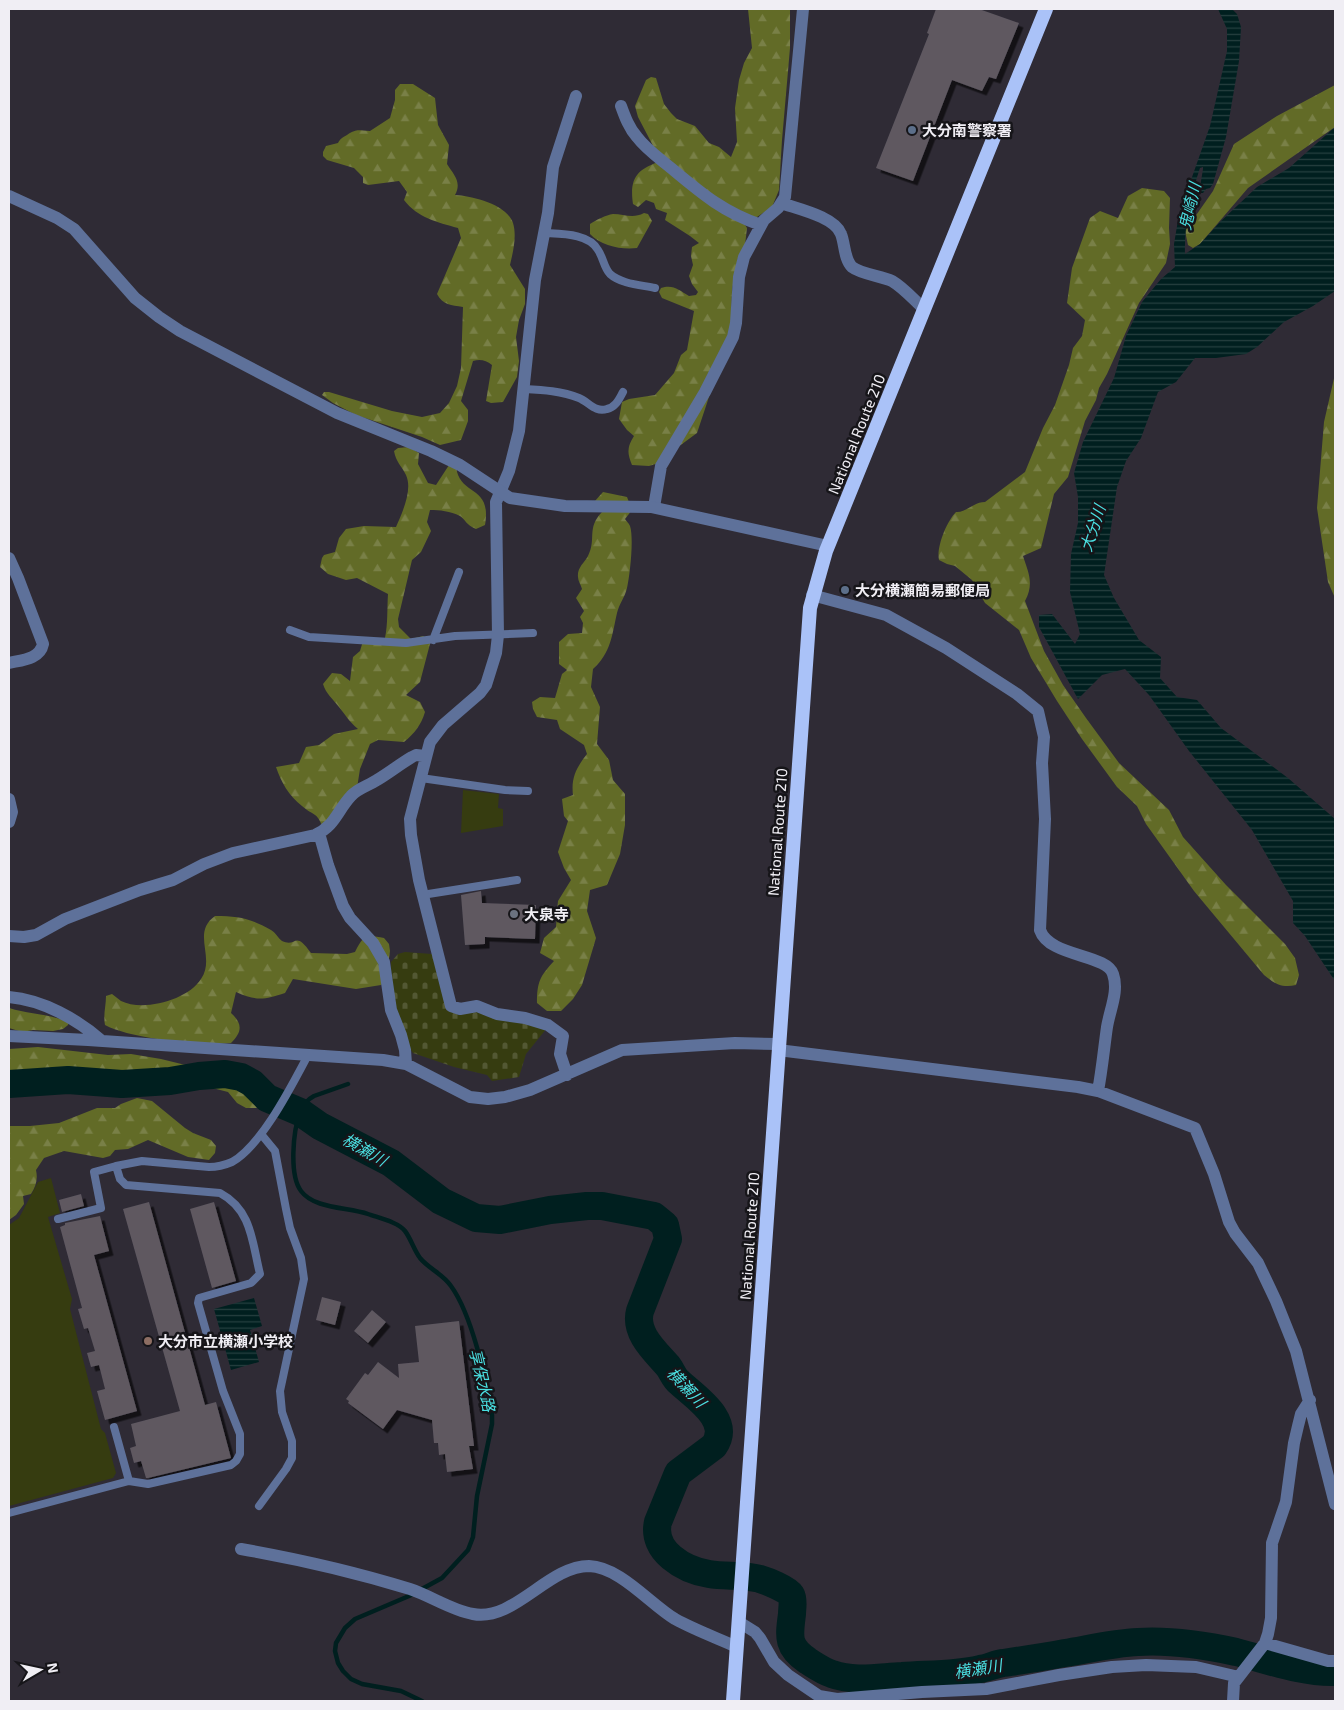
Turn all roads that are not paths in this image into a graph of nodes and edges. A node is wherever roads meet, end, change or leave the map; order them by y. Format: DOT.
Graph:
graph roads {
  1 [pos="803,9"];
  2 [pos="1046,9"];
  3 [pos="576,96"];
  4 [pos="620,106"];
  5 [pos="9,196"];
  6 [pos="782,203"];
  7 [pos="761,224"];
  8 [pos="544,234"];
  9 [pos="655,288"];
  10 [pos="924,309"];
  11 [pos="524,389"];
  12 [pos="623,392"];
  13 [pos="499,492"];
  14 [pos="654,507"];
  15 [pos="828,546"];
  16 [pos="9,558"];
  17 [pos="459,572"];
  18 [pos="812,595"];
  19 [pos="290,630"];
  20 [pos="533,633"];
  21 [pos="498,635"];
  22 [pos="433,640"];
  23 [pos="9,663"];
  24 [pos="426,756"];
  25 [pos="421,778"];
  26 [pos="528,791"];
  27 [pos="9,800"];
  28 [pos="9,822"];
  29 [pos="319,833"];
  30 [pos="517,880"];
  31 [pos="422,894"];
  32 [pos="9,936"];
  33 [pos="9,998"];
  34 [pos="9,1036"];
  35 [pos="102,1041"];
  36 [pos="778,1047"];
  37 [pos="308,1055"];
  38 [pos="406,1064"];
  39 [pos="567,1074"];
  40 [pos="1098,1091"];
  41 [pos="261,1134"];
  42 [pos="116,1166"];
  43 [pos="58,1219"];
  44 [pos="1310,1400"];
  45 [pos="114,1427"];
  46 [pos="129,1481"];
  47 [pos="1335,1504"];
  48 [pos="259,1506"];
  49 [pos="9,1513"];
  50 [pos="241,1549"];
  51 [pos="739,1622"];
  52 [pos="1265,1643"];
  53 [pos="737,1647"];
  54 [pos="1335,1661"];
  55 [pos="1239,1677"];
  56 [pos="733,1701"];
  57 [pos="1233,1701"];
  1 -- 6 [label="street"];
  2 -- 10 [label="highway, National Route 210"];
  3 -- 8 [label="street"];
  4 -- 7 [label="street"];
  5 -- 13 [label="street"];
  6 -- 7 [label="street"];
  6 -- 10 [label="street"];
  7 -- 14 [label="street"];
  8 -- 9 [label="lane"];
  8 -- 11 [label="street"];
  10 -- 15 [label="highway, National Route 210"];
  11 -- 12 [label="lane"];
  11 -- 13 [label="street"];
  13 -- 14 [label="street"];
  13 -- 21 [label="street"];
  14 -- 15 [label="street"];
  15 -- 18 [label="highway, National Route 210"];
  16 -- 23 [label="street"];
  17 -- 22 [label="lane"];
  18 -- 36 [label="highway, National Route 210"];
  18 -- 40 [label="street"];
  19 -- 22 [label="lane"];
  20 -- 21 [label="lane"];
  21 -- 22 [label="lane"];
  21 -- 24 [label="street"];
  24 -- 25 [label="street"];
  24 -- 29 [label="street"];
  25 -- 26 [label="lane"];
  25 -- 31 [label="street"];
  27 -- 28 [label="street"];
  29 -- 32 [label="street"];
  29 -- 38 [label="street"];
  30 -- 31 [label="lane"];
  31 -- 39 [label="street"];
  33 -- 35 [label="street"];
  34 -- 35 [label="street"];
  35 -- 37 [label="street"];
  36 -- 39 [label="street"];
  36 -- 40 [label="street"];
  36 -- 51 [label="highway, National Route 210"];
  37 -- 38 [label="street"];
  37 -- 41 [label="lane"];
  38 -- 39 [label="street"];
  40 -- 44 [label="street"];
  41 -- 42 [label="lane"];
  41 -- 48 [label="lane"];
  42 -- 43 [label="lane"];
  42 -- 46 [label="lane"];
  44 -- 47 [label="street"];
  44 -- 52 [label="street"];
  45 -- 46 [label="lane"];
  46 -- 49 [label="lane"];
  50 -- 53 [label="street"];
  51 -- 53 [label="highway, National Route 210"];
  51 -- 55 [label="street"];
  52 -- 54 [label="street"];
  52 -- 55 [label="street"];
  53 -- 56 [label="highway, National Route 210"];
  55 -- 57 [label="street"];
}
